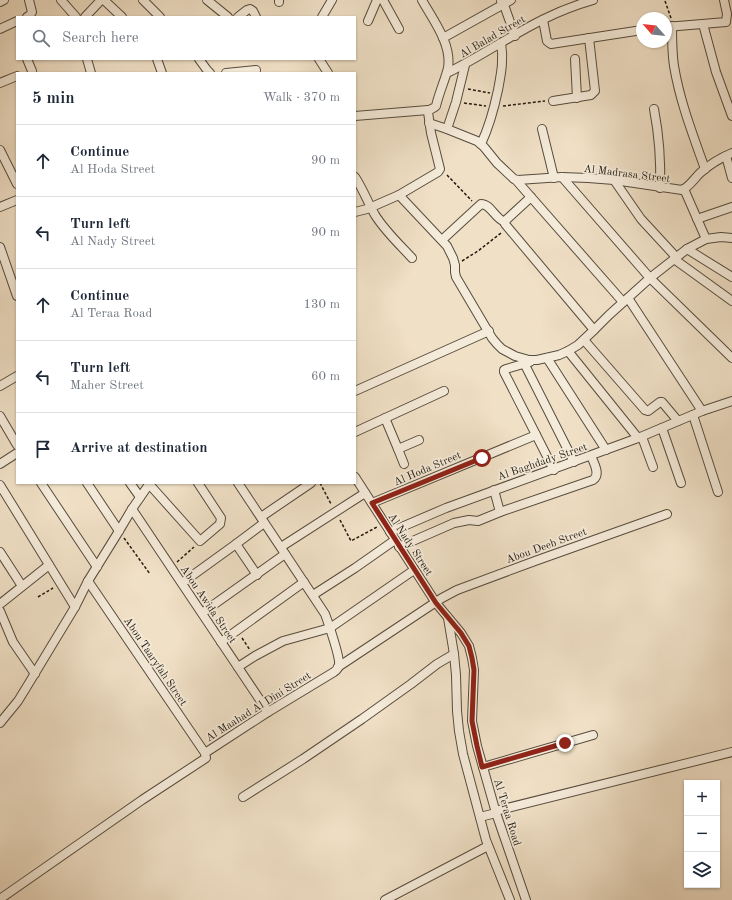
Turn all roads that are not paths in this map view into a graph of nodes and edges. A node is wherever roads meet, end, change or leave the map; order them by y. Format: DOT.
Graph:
graph roads {
  1 [pos="4,0"];
  2 [pos="29,0"];
  3 [pos="62,0"];
  4 [pos="100,0"];
  5 [pos="104,0"];
  6 [pos="143,0"];
  7 [pos="207,0"];
  8 [pos="332,0"];
  9 [pos="377,0"];
  10 [pos="383,0"];
  11 [pos="422,0"];
  12 [pos="593,0"];
  13 [pos="724,0"];
  14 [pos="0,2"];
  15 [pos="505,2"];
  16 [pos="28,16"];
  17 [pos="75,16"];
  18 [pos="86,16"];
  19 [pos="121,16"];
  20 [pos="159,16"];
  21 [pos="227,16"];
  22 [pos="239,16"];
  23 [pos="256,16"];
  24 [pos="323,16"];
  25 [pos="543,20"];
  26 [pos="16,21"];
  27 [pos="368,21"];
  28 [pos="702,24"];
  29 [pos="672,26"];
  30 [pos="0,29"];
  31 [pos="399,29"];
  32 [pos="636,31"];
  33 [pos="515,36"];
  34 [pos="443,38"];
  35 [pos="589,38"];
  36 [pos="672,42"];
  37 [pos="501,43"];
  38 [pos="575,59"];
  39 [pos="27,60"];
  40 [pos="87,60"];
  41 [pos="157,60"];
  42 [pos="200,60"];
  43 [pos="320,60"];
  44 [pos="465,64"];
  45 [pos="256,70"];
  46 [pos="30,72"];
  47 [pos="91,72"];
  48 [pos="162,72"];
  49 [pos="209,72"];
  50 [pos="236,72"];
  51 [pos="327,72"];
  52 [pos="447,73"];
  53 [pos="16,76"];
  54 [pos="0,83"];
  55 [pos="577,98"];
  56 [pos="553,100"];
  57 [pos="654,109"];
  58 [pos="428,110"];
  59 [pos="356,116"];
  60 [pos="732,116"];
  61 [pos="429,123"];
  62 [pos="542,128"];
  63 [pos="447,129"];
  64 [pos="481,144"];
  65 [pos="0,150"];
  66 [pos="729,154"];
  67 [pos="705,169"];
  68 [pos="558,178"];
  69 [pos="732,178"];
  70 [pos="356,179"];
  71 [pos="516,180"];
  72 [pos="614,180"];
  73 [pos="16,182"];
  74 [pos="660,188"];
  75 [pos="684,189"];
  76 [pos="399,195"];
  77 [pos="531,197"];
  78 [pos="16,201"];
  79 [pos="0,206"];
  80 [pos="371,207"];
  81 [pos="732,207"];
  82 [pos="356,212"];
  83 [pos="697,219"];
  84 [pos="507,225"];
  85 [pos="732,238"];
  86 [pos="706,239"];
  87 [pos="442,240"];
  88 [pos="0,248"];
  89 [pos="687,249"];
  90 [pos="412,258"];
  91 [pos="675,258"];
  92 [pos="732,277"];
  93 [pos="650,278"];
  94 [pos="16,293"];
  95 [pos="626,300"];
  96 [pos="732,301"];
  97 [pos="594,330"];
  98 [pos="489,331"];
  99 [pos="584,340"];
  100 [pos="568,351"];
  101 [pos="547,358"];
  102 [pos="732,358"];
  103 [pos="537,360"];
  104 [pos="524,363"];
  105 [pos="0,375"];
  106 [pos="16,377"];
  107 [pos="2,385"];
  108 [pos="356,391"];
  109 [pos="444,391"];
  110 [pos="732,401"];
  111 [pos="702,411"];
  112 [pos="693,415"];
  113 [pos="0,416"];
  114 [pos="385,418"];
  115 [pos="678,421"];
  116 [pos="662,428"];
  117 [pos="356,432"];
  118 [pos="536,435"];
  119 [pos="640,438"];
  120 [pos="419,440"];
  121 [pos="16,444"];
  122 [pos="398,449"];
  123 [pos="606,450"];
  124 [pos="16,454"];
  125 [pos="591,456"];
  126 [pos="574,462"];
  127 [pos="0,464"];
  128 [pos="404,464"];
  129 [pos="653,467"];
  130 [pos="554,470"];
  131 [pos="356,479"];
  132 [pos="681,483"];
  133 [pos="41,484"];
  134 [pos="88,484"];
  135 [pos="131,484"];
  136 [pos="149,484"];
  137 [pos="151,484"];
  138 [pos="199,484"];
  139 [pos="239,484"];
  140 [pos="310,484"];
  141 [pos="0,485"];
  142 [pos="494,490"];
  143 [pos="718,492"];
  144 [pos="365,493"];
  145 [pos="140,497"];
  146 [pos="372,503"];
  147 [pos="132,509"];
  148 [pos="500,512"];
  149 [pos="667,514"];
  150 [pos="262,520"];
  151 [pos="119,531"];
  152 [pos="390,532"];
  153 [pos="236,544"];
  154 [pos="397,544"];
  155 [pos="283,551"];
  156 [pos="0,552"];
  157 [pos="49,564"];
  158 [pos="97,567"];
  159 [pos="414,570"];
  160 [pos="257,575"];
  161 [pos="88,581"];
  162 [pos="304,582"];
  163 [pos="182,583"];
  164 [pos="22,586"];
  165 [pos="313,596"];
  166 [pos="436,603"];
  167 [pos="0,604"];
  168 [pos="75,607"];
  169 [pos="0,611"];
  170 [pos="202,613"];
  171 [pos="448,617"];
  172 [pos="330,628"];
  173 [pos="221,642"];
  174 [pos="454,654"];
  175 [pos="238,667"];
  176 [pos="338,667"];
  177 [pos="35,674"];
  178 [pos="268,712"];
  179 [pos="0,724"];
  180 [pos="593,735"];
  181 [pos="732,752"];
  182 [pos="205,753"];
  183 [pos="482,767"];
  184 [pos="243,797"];
  185 [pos="495,812"];
  186 [pos="480,817"];
  187 [pos="488,846"];
  188 [pos="0,899"];
  189 [pos="385,900"];
  190 [pos="510,900"];
  191 [pos="526,900"];
  1 -- 14 [label="street"];
  2 -- 16 [label="street"];
  3 -- 17 [label="street"];
  4 -- 18 [label="street"];
  5 -- 19 [label="street"];
  6 -- 20 [label="street"];
  7 -- 21 [label="street"];
  8 -- 24 [label="street"];
  9 -- 27 [label="street"];
  10 -- 31 [label="street"];
  11 -- 34 [label="street"];
  12 -- 25 [label="street, Al Balad Street"];
  13 -- 28 [label="street"];
  15 -- 33 [label="street"];
  15 -- 34 [label="street"];
  22 -- 23 [label="street"];
  25 -- 33 [label="street, Al Balad Street"];
  25 -- 35 [label="street"];
  26 -- 30 [label="street"];
  28 -- 29 [label="street"];
  28 -- 60 [label="street"];
  32 -- 35 [label="street"];
  33 -- 37 [label="street, Al Balad Street"];
  34 -- 52 [label="street"];
  35 -- 55 [label="street"];
  36 -- 67 [label="street"];
  37 -- 44 [label="street, Al Balad Street"];
  37 -- 64 [label="street"];
  38 -- 55 [label="street"];
  39 -- 46 [label="street"];
  40 -- 47 [label="street"];
  41 -- 48 [label="street"];
  42 -- 49 [label="street"];
  43 -- 51 [label="street"];
  44 -- 52 [label="street, Al Balad Street"];
  44 -- 63 [label="street"];
  45 -- 50 [label="street"];
  52 -- 58 [label="street"];
  53 -- 54 [label="street"];
  55 -- 56 [label="street"];
  57 -- 74 [label="street"];
  58 -- 59 [label="street"];
  58 -- 61 [label="street"];
  61 -- 63 [label="street"];
  61 -- 76 [label="street"];
  62 -- 68 [label="street"];
  63 -- 64 [label="street"];
  64 -- 71 [label="street"];
  65 -- 73 [label="street"];
  66 -- 67 [label="street, Al Madrasa Street"];
  66 -- 69 [label="street"];
  67 -- 75 [label="street, Al Madrasa Street"];
  68 -- 71 [label="street, Al Madrasa Street"];
  68 -- 72 [label="street, Al Madrasa Street"];
  68 -- 93 [label="street"];
  70 -- 80 [label="street"];
  71 -- 77 [label="street"];
  72 -- 74 [label="street, Al Madrasa Street"];
  72 -- 91 [label="street"];
  74 -- 75 [label="street, Al Madrasa Street"];
  75 -- 83 [label="street"];
  76 -- 80 [label="street"];
  76 -- 87 [label="street"];
  77 -- 84 [label="street"];
  77 -- 95 [label="street"];
  78 -- 79 [label="street"];
  80 -- 82 [label="street"];
  80 -- 90 [label="street"];
  81 -- 83 [label="street"];
  83 -- 86 [label="street"];
  84 -- 87 [label="street"];
  84 -- 97 [label="street"];
  85 -- 86 [label="street"];
  86 -- 89 [label="street"];
  87 -- 98 [label="street"];
  88 -- 94 [label="street"];
  89 -- 91 [label="street"];
  89 -- 92 [label="street"];
  91 -- 93 [label="street"];
  91 -- 96 [label="street"];
  93 -- 95 [label="street"];
  93 -- 102 [label="street"];
  95 -- 97 [label="street"];
  95 -- 111 [label="street"];
  97 -- 99 [label="street"];
  98 -- 103 [label="street"];
  98 -- 108 [label="street"];
  99 -- 100 [label="street"];
  99 -- 115 [label="street"];
  100 -- 101 [label="street"];
  100 -- 119 [label="street"];
  101 -- 103 [label="street"];
  101 -- 123 [label="street"];
  103 -- 104 [label="street"];
  104 -- 118 [label="street"];
  104 -- 126 [label="street"];
  105 -- 107 [label="street"];
  106 -- 107 [label="street"];
  109 -- 114 [label="street"];
  110 -- 111 [label="street, Al Baghdady Street"];
  111 -- 112 [label="street, Al Baghdady Street"];
  112 -- 115 [label="street, Al Baghdady Street"];
  112 -- 143 [label="street"];
  113 -- 121 [label="street"];
  114 -- 117 [label="street"];
  114 -- 122 [label="street"];
  115 -- 116 [label="street, Al Baghdady Street"];
  116 -- 119 [label="street, Al Baghdady Street"];
  116 -- 132 [label="street"];
  118 -- 130 [label="street"];
  118 -- 146 [label="street, Al Hoda Street"];
  119 -- 123 [label="street, Al Baghdady Street"];
  119 -- 129 [label="street"];
  120 -- 122 [label="street"];
  122 -- 128 [label="street"];
  123 -- 125 [label="street, Al Baghdady Street"];
  124 -- 127 [label="street"];
  125 -- 126 [label="street, Al Baghdady Street"];
  125 -- 148 [label="street"];
  126 -- 130 [label="street, Al Baghdady Street"];
  130 -- 142 [label="street, Al Baghdady Street"];
  131 -- 144 [label="street, Al Nady Street"];
  133 -- 158 [label="street"];
  134 -- 151 [label="street"];
  135 -- 145 [label="street"];
  136 -- 145 [label="street"];
  137 -- 138 [label="street"];
  139 -- 150 [label="street"];
  140 -- 150 [label="street"];
  141 -- 157 [label="street"];
  142 -- 148 [label="street"];
  142 -- 152 [label="street, Al Baghdady Street"];
  144 -- 146 [label="street, Al Nady Street"];
  144 -- 155 [label="street"];
  145 -- 147 [label="street"];
  146 -- 152 [label="street, Al Nady Street"];
  147 -- 151 [label="street"];
  147 -- 163 [label="street, Abou Awida Street"];
  148 -- 154 [label="street"];
  149 -- 166 [label="street, Abou Deeb Street"];
  150 -- 153 [label="street"];
  150 -- 155 [label="street"];
  151 -- 158 [label="street"];
  152 -- 154 [label="street, Al Nady Street"];
  153 -- 160 [label="street"];
  153 -- 163 [label="street"];
  154 -- 159 [label="street, Al Nady Street"];
  154 -- 165 [label="street"];
  155 -- 160 [label="street"];
  155 -- 162 [label="street"];
  156 -- 164 [label="street"];
  157 -- 164 [label="street"];
  157 -- 168 [label="street"];
  158 -- 161 [label="street"];
  159 -- 166 [label="street, Al Nady Street"];
  159 -- 172 [label="street"];
  160 -- 170 [label="street"];
  161 -- 168 [label="street"];
  161 -- 182 [label="street, Abou Taaryfah Street"];
  162 -- 165 [label="street"];
  162 -- 173 [label="street"];
  163 -- 170 [label="street, Abou Awida Street"];
  164 -- 167 [label="street"];
  165 -- 172 [label="street"];
  166 -- 171 [label="street, Al Teraa Road"];
  166 -- 176 [label="street, Abou Deeb Street"];
  168 -- 177 [label="street"];
  169 -- 177 [label="street"];
  170 -- 173 [label="street, Abou Awida Street"];
  171 -- 174 [label="street"];
  171 -- 183 [label="street, Al Teraa Road"];
  172 -- 175 [label="street"];
  172 -- 176 [label="street"];
  173 -- 175 [label="street, Abou Awida Street"];
  174 -- 184 [label="street"];
  174 -- 186 [label="street"];
  175 -- 178 [label="street, Abou Awida Street"];
  176 -- 178 [label="street, Al Maahad Al Dini Street"];
  177 -- 179 [label="street"];
  178 -- 182 [label="street, Al Maahad Al Dini Street"];
  180 -- 183 [label="street"];
  181 -- 185 [label="street"];
  182 -- 188 [label="street, Al Maahad Al Dini Street"];
  183 -- 185 [label="street, Al Teraa Road"];
  185 -- 186 [label="street"];
  185 -- 191 [label="street, Al Teraa Road"];
  186 -- 187 [label="street"];
  187 -- 189 [label="street"];
  187 -- 190 [label="street"];
}
